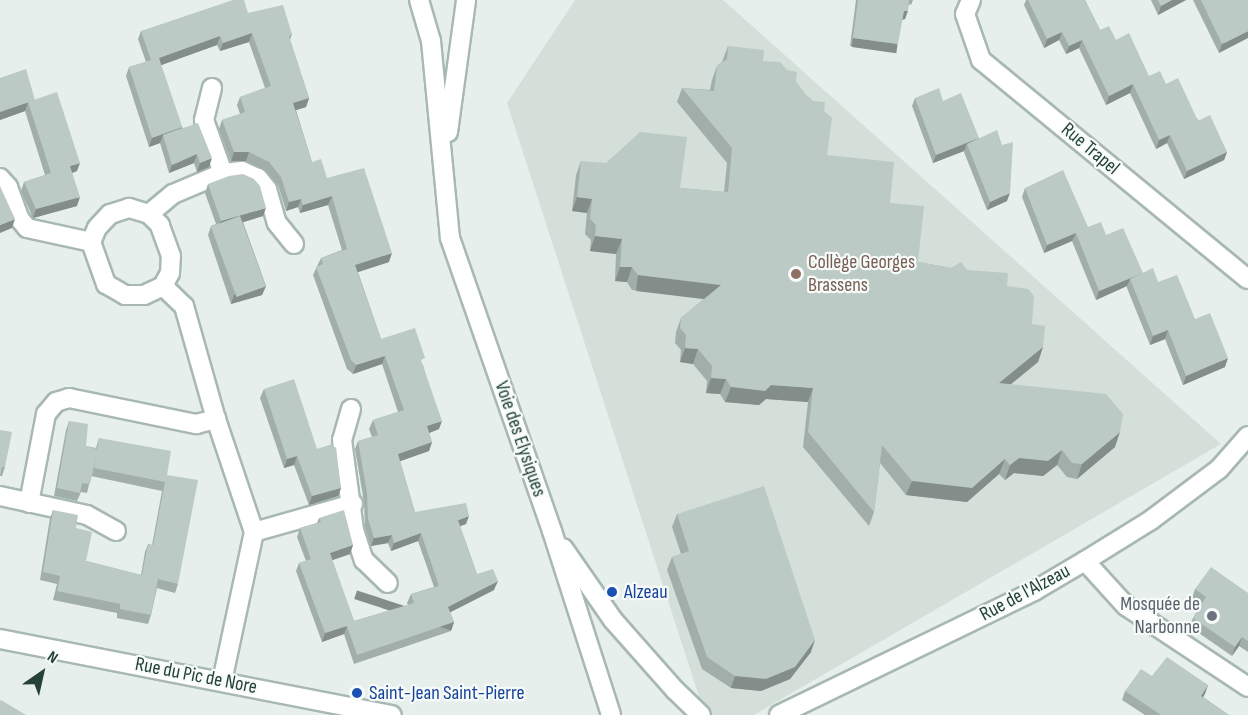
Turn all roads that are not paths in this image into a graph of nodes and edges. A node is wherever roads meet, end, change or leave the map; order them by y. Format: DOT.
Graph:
graph roads {
  1 [pos="419,0"];
  2 [pos="466,0"];
  3 [pos="971,0"];
  4 [pos="212,88"];
  5 [pos="444,160"];
  6 [pos="223,173"];
  7 [pos="0,178"];
  8 [pos="149,214"];
  9 [pos="91,242"];
  10 [pos="294,244"];
  11 [pos="1248,279"];
  12 [pos="163,286"];
  13 [pos="351,409"];
  14 [pos="216,419"];
  15 [pos="1248,436"];
  16 [pos="0,496"];
  17 [pos="29,503"];
  18 [pos="353,504"];
  19 [pos="116,531"];
  20 [pos="552,531"];
  21 [pos="254,532"];
  22 [pos="1085,561"];
  23 [pos="388,583"];
  24 [pos="0,639"];
  25 [pos="222,681"];
  26 [pos="1248,687"];
  27 [pos="699,714"];
  28 [pos="392,715"];
  29 [pos="611,715"];
  30 [pos="779,715"];
  1 -- 5 [label="street, Voie des Elysiques"];
  2 -- 5 [label="street, Voie des Elysiques"];
  3 -- 11 [label="street, Rue Trapel"];
  4 -- 6 [label="street"];
  5 -- 20 [label="street, Voie des Elysiques"];
  6 -- 8 [label="street"];
  6 -- 10 [label="street"];
  7 -- 9 [label="street"];
  8 -- 9 [label="street"];
  8 -- 12 [label="street"];
  9 -- 12 [label="street"];
  12 -- 14 [label="street"];
  13 -- 18 [label="street"];
  14 -- 17 [label="street"];
  14 -- 21 [label="street"];
  15 -- 22 [label="street, Rue de l'Alzeau"];
  16 -- 17 [label="street"];
  17 -- 19 [label="street"];
  18 -- 21 [label="street"];
  18 -- 23 [label="street"];
  20 -- 27 [label="street"];
  20 -- 29 [label="street, Voie des Elysiques"];
  21 -- 25 [label="street"];
  22 -- 26 [label="street"];
  22 -- 30 [label="street, Rue de l'Alzeau"];
  24 -- 25 [label="street, Rue du Pic de Nore"];
  25 -- 28 [label="street, Rue du Pic de Nore"];
}
